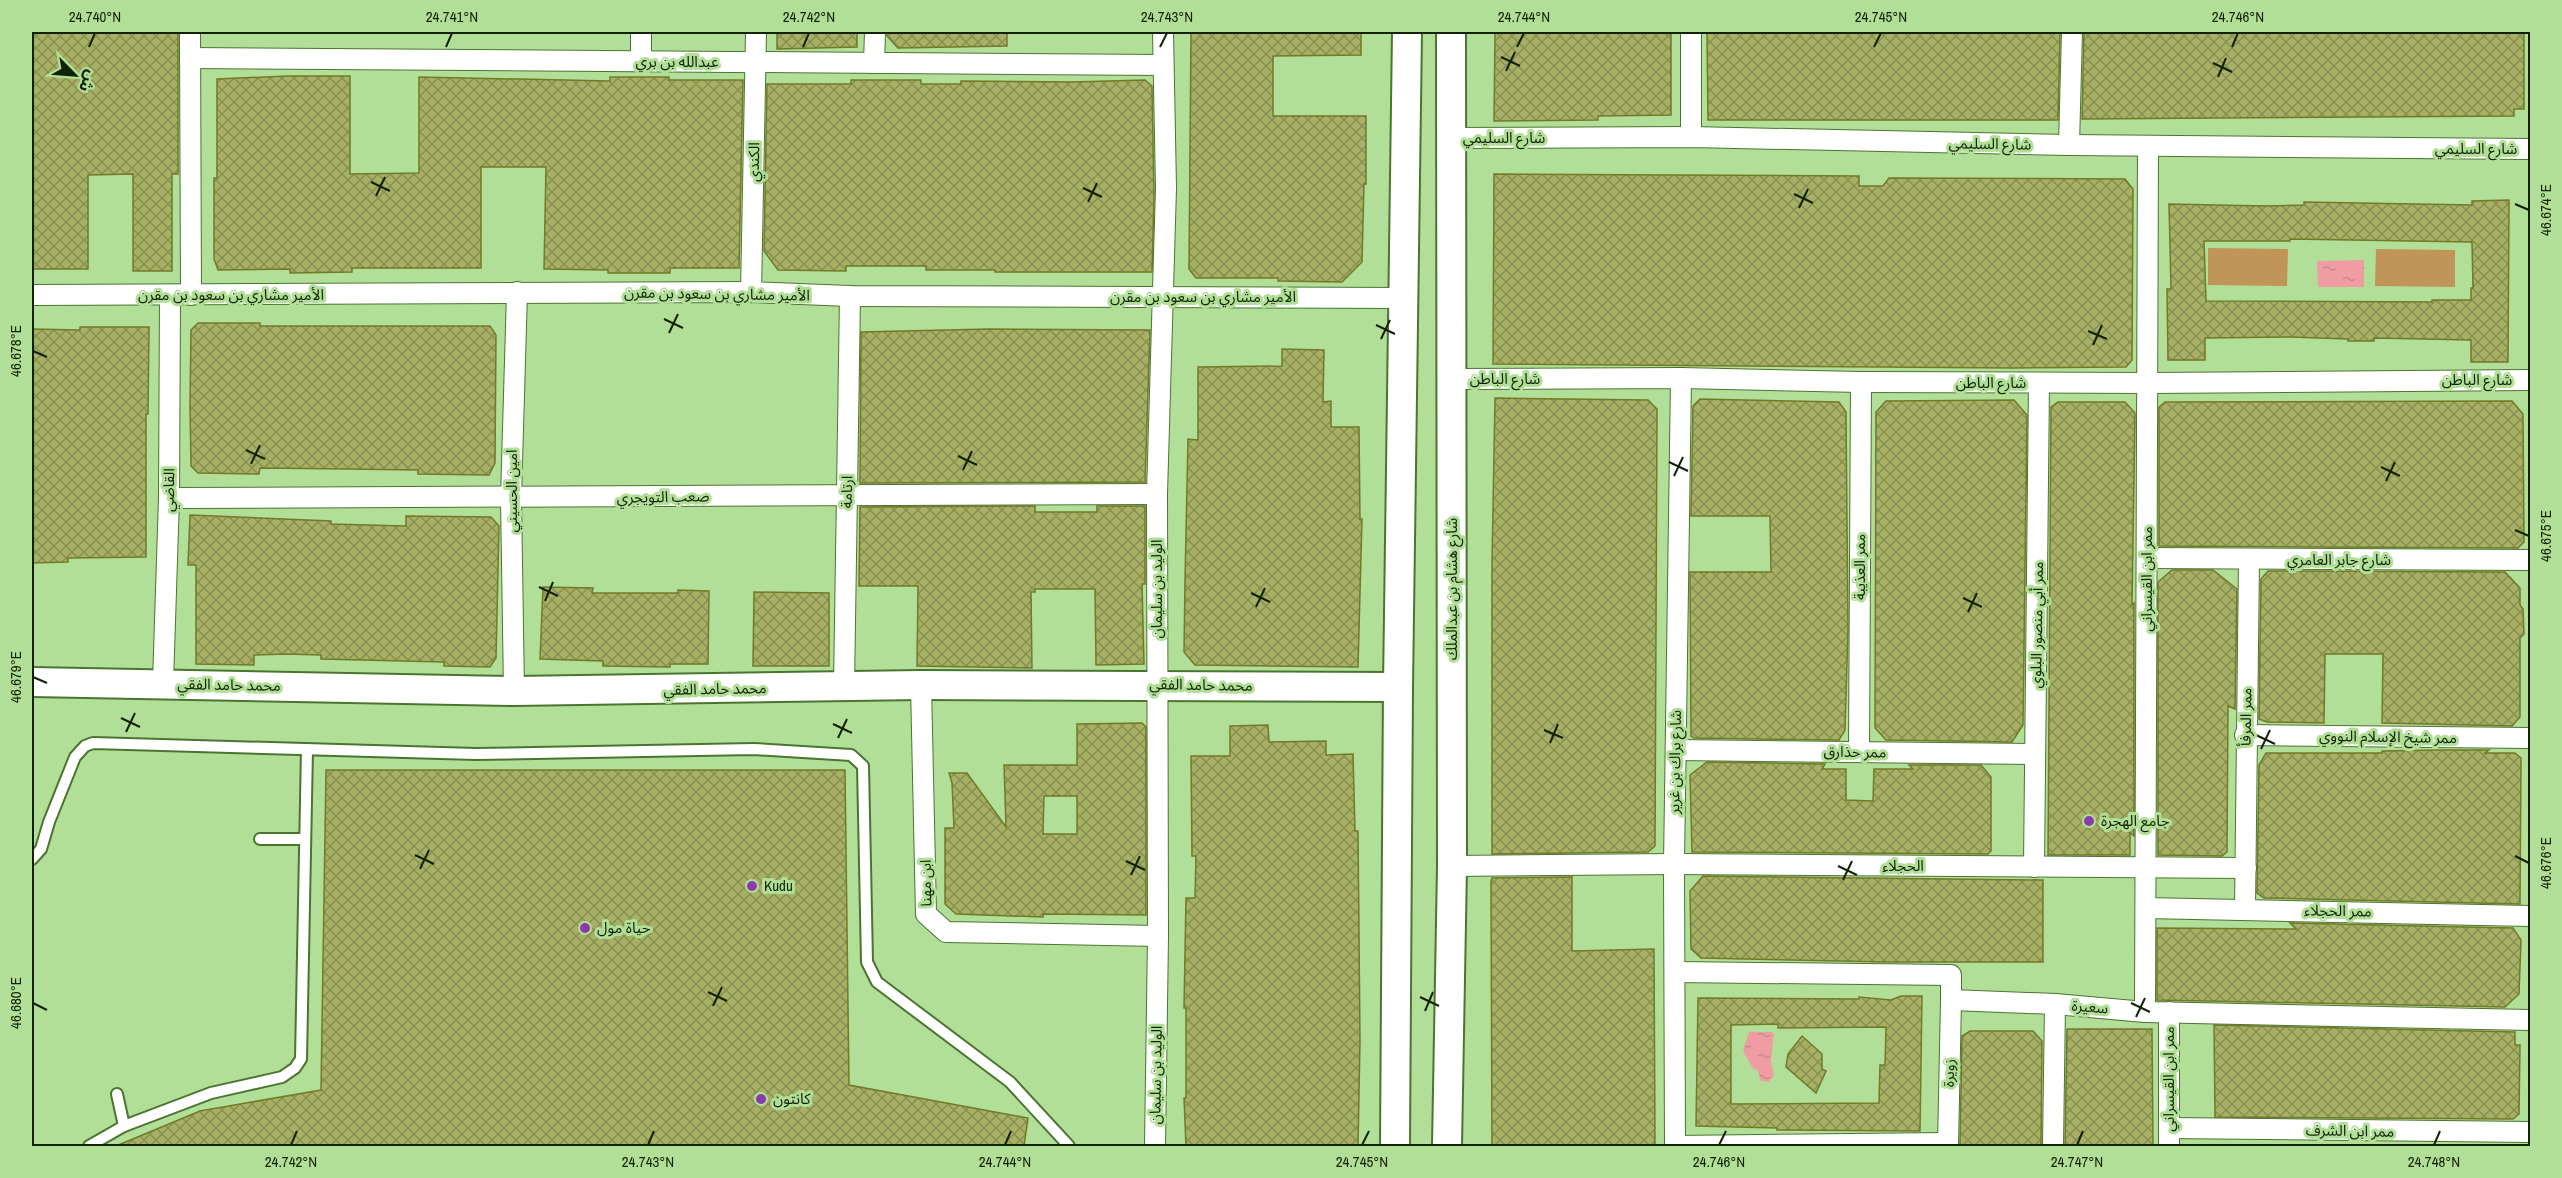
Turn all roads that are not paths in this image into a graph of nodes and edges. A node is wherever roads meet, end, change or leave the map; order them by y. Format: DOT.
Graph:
graph roads {
  1 [pos="190,32"];
  2 [pos="641,32"];
  3 [pos="756,32"];
  4 [pos="875,32"];
  5 [pos="1163,32"];
  6 [pos="1407,32"];
  7 [pos="1450,32"];
  8 [pos="1691,32"];
  9 [pos="2072,32"];
  10 [pos="190,58"];
  11 [pos="641,61"];
  12 [pos="756,62"];
  13 [pos="874,63"];
  14 [pos="1163,65"];
  15 [pos="1690,137"];
  16 [pos="1449,138"];
  17 [pos="2070,145"];
  18 [pos="2148,146"];
  19 [pos="2530,149"];
  20 [pos="517,292"];
  21 [pos="751,292"];
  22 [pos="32,295"];
  23 [pos="170,296"];
  24 [pos="191,296"];
  25 [pos="849,296"];
  26 [pos="1164,296"];
  27 [pos="1403,298"];
  28 [pos="1681,378"];
  29 [pos="1452,379"];
  30 [pos="2530,380"];
  31 [pos="1861,382"];
  32 [pos="2040,383"];
  33 [pos="2148,383"];
  34 [pos="1157,494"];
  35 [pos="847,495"];
  36 [pos="169,498"];
  37 [pos="511,498"];
  38 [pos="2147,558"];
  39 [pos="2248,560"];
  40 [pos="2530,560"];
  41 [pos="32,682"];
  42 [pos="163,683"];
  43 [pos="1158,684"];
  44 [pos="921,685"];
  45 [pos="844,687"];
  46 [pos="1398,687"];
  47 [pos="514,691"];
  48 [pos="2246,735"];
  49 [pos="2530,738"];
  50 [pos="307,749"];
  51 [pos="1676,750"];
  52 [pos="1859,752"];
  53 [pos="2035,754"];
  54 [pos="260,839"];
  55 [pos="304,839"];
  56 [pos="32,859"];
  57 [pos="1674,864"];
  58 [pos="1452,866"];
  59 [pos="2034,867"];
  60 [pos="2246,868"];
  61 [pos="2146,869"];
  62 [pos="2146,908"];
  63 [pos="2245,909"];
  64 [pos="2530,916"];
  65 [pos="1158,936"];
  66 [pos="1675,972"];
  67 [pos="1951,1000"];
  68 [pos="2055,1004"];
  69 [pos="2145,1011"];
  70 [pos="2169,1012"];
  71 [pos="2530,1020"];
  72 [pos="117,1094"];
  73 [pos="124,1126"];
  74 [pos="2530,1132"];
  75 [pos="2169,1137"];
  76 [pos="2344,1139"];
  77 [pos="1948,1145"];
  78 [pos="89,1146"];
  79 [pos="1069,1146"];
  80 [pos="1155,1146"];
  81 [pos="1395,1146"];
  82 [pos="1447,1146"];
  83 [pos="1675,1146"];
  84 [pos="2053,1146"];
  1 -- 10 [label="street"];
  2 -- 11 [label="street"];
  3 -- 12 [label="street, الكندي"];
  4 -- 13 [label="street"];
  5 -- 14 [label="street, الوليد بن سليمان"];
  6 -- 27 [label="street"];
  7 -- 16 [label="street, شارع هشام بن عبدالملك"];
  8 -- 15 [label="street"];
  9 -- 17 [label="street"];
  10 -- 11 [label="street, عبدالله بن بري"];
  10 -- 24 [label="street"];
  11 -- 12 [label="street, عبدالله بن بري"];
  12 -- 13 [label="street, عبدالله بن بري"];
  12 -- 21 [label="street, الكندي"];
  13 -- 14 [label="street, عبدالله بن بري"];
  14 -- 26 [label="street, الوليد بن سليمان"];
  15 -- 16 [label="street, شارع السليمي"];
  15 -- 17 [label="street, شارع السليمي"];
  16 -- 29 [label="street, شارع هشام بن عبدالملك"];
  17 -- 18 [label="street, شارع السليمي"];
  18 -- 19 [label="street, شارع السليمي"];
  18 -- 33 [label="street, ممر ابن القيسراني"];
  20 -- 21 [label="street, الأمير مشاري بن سعود بن مقرن"];
  20 -- 24 [label="street, الأمير مشاري بن سعود بن مقرن"];
  20 -- 37 [label="street, امين الحسيني"];
  21 -- 25 [label="street, الأمير مشاري بن سعود بن مقرن"];
  22 -- 23 [label="street, الأمير مشاري بن سعود بن مقرن"];
  23 -- 24 [label="street, الأمير مشاري بن سعود بن مقرن"];
  23 -- 36 [label="street, القاضي"];
  25 -- 26 [label="street, الأمير مشاري بن سعود بن مقرن"];
  25 -- 35 [label="street, ارتامة"];
  26 -- 27 [label="street, الأمير مشاري بن سعود بن مقرن"];
  26 -- 34 [label="street, الوليد بن سليمان"];
  27 -- 46 [label="street"];
  28 -- 29 [label="street, شارع الباطن"];
  28 -- 31 [label="street, شارع الباطن"];
  28 -- 51 [label="street, شارع براك بن غرير"];
  29 -- 58 [label="street, شارع هشام بن عبدالملك"];
  30 -- 33 [label="street, شارع الباطن"];
  31 -- 32 [label="street, شارع الباطن"];
  31 -- 52 [label="street, ممر العذيبة"];
  32 -- 33 [label="street, شارع الباطن"];
  32 -- 53 [label="street, ممر أبي منصور البلوي"];
  33 -- 38 [label="street, ممر ابن القيسراني"];
  34 -- 35 [label="street, صعب التويجري"];
  34 -- 43 [label="street, الوليد بن سليمان"];
  35 -- 37 [label="street, صعب التويجري"];
  35 -- 45 [label="street, ارتامة"];
  36 -- 37 [label="street, صعب التويجري"];
  36 -- 42 [label="street, القاضي"];
  37 -- 47 [label="street, امين الحسيني"];
  38 -- 39 [label="street, شارع جابر العامري"];
  38 -- 61 [label="street, ممر ابن القيسراني"];
  39 -- 40 [label="street, شارع جابر العامري"];
  39 -- 48 [label="street, ممر المرفأ"];
  41 -- 42 [label="street, محمد حامد الفقي"];
  42 -- 47 [label="street, محمد حامد الفقي"];
  43 -- 44 [label="street, محمد حامد الفقي"];
  43 -- 46 [label="street, محمد حامد الفقي"];
  43 -- 65 [label="street, الوليد بن سليمان"];
  44 -- 45 [label="street, محمد حامد الفقي"];
  44 -- 65 [label="street, ابن مهنا"];
  45 -- 47 [label="street, محمد حامد الفقي"];
  46 -- 81 [label="street"];
  48 -- 49 [label="street, ممر شيخ الإسلام النووي"];
  48 -- 60 [label="street, ممر المرفأ"];
  50 -- 55 [label="lane"];
  50 -- 56 [label="lane"];
  50 -- 79 [label="lane"];
  51 -- 52 [label="street, ممر حذارق"];
  51 -- 57 [label="street, شارع براك بن غرير"];
  52 -- 53 [label="street, ممر حذارق"];
  53 -- 59 [label="street, ممر أبي منصور البلوي"];
  54 -- 55 [label="lane"];
  55 -- 73 [label="lane"];
  57 -- 58 [label="street, الحجلاء"];
  57 -- 59 [label="street, الحجلاء"];
  57 -- 66 [label="street, شارع براك بن غرير"];
  58 -- 82 [label="street, شارع هشام بن عبدالملك"];
  59 -- 61 [label="street, الحجلاء"];
  60 -- 61 [label="street, الحجلاء"];
  60 -- 63 [label="street, ممر المرفأ"];
  61 -- 62 [label="street, ممر ابن القيسراني"];
  62 -- 63 [label="street, ممر الحجلاء"];
  62 -- 69 [label="street, ممر ابن القيسراني"];
  63 -- 64 [label="street, ممر الحجلاء"];
  65 -- 80 [label="street, الوليد بن سليمان"];
  66 -- 67 [label="street"];
  66 -- 83 [label="street, شارع براك بن غرير"];
  67 -- 68 [label="street, سعيرة"];
  67 -- 77 [label="street, زويرة"];
  68 -- 69 [label="street, سعيرة"];
  68 -- 84 [label="street"];
  69 -- 70 [label="street, سعيرة"];
  70 -- 71 [label="street, سعيرة"];
  70 -- 75 [label="street, ممر ابن القيسراني"];
  72 -- 73 [label="lane"];
  73 -- 78 [label="lane"];
  74 -- 76 [label="street, ممر ابن الشرف"];
  75 -- 76 [label="street, ممر ابن الشرف"];
  77 -- 83 [label="street"];
}
